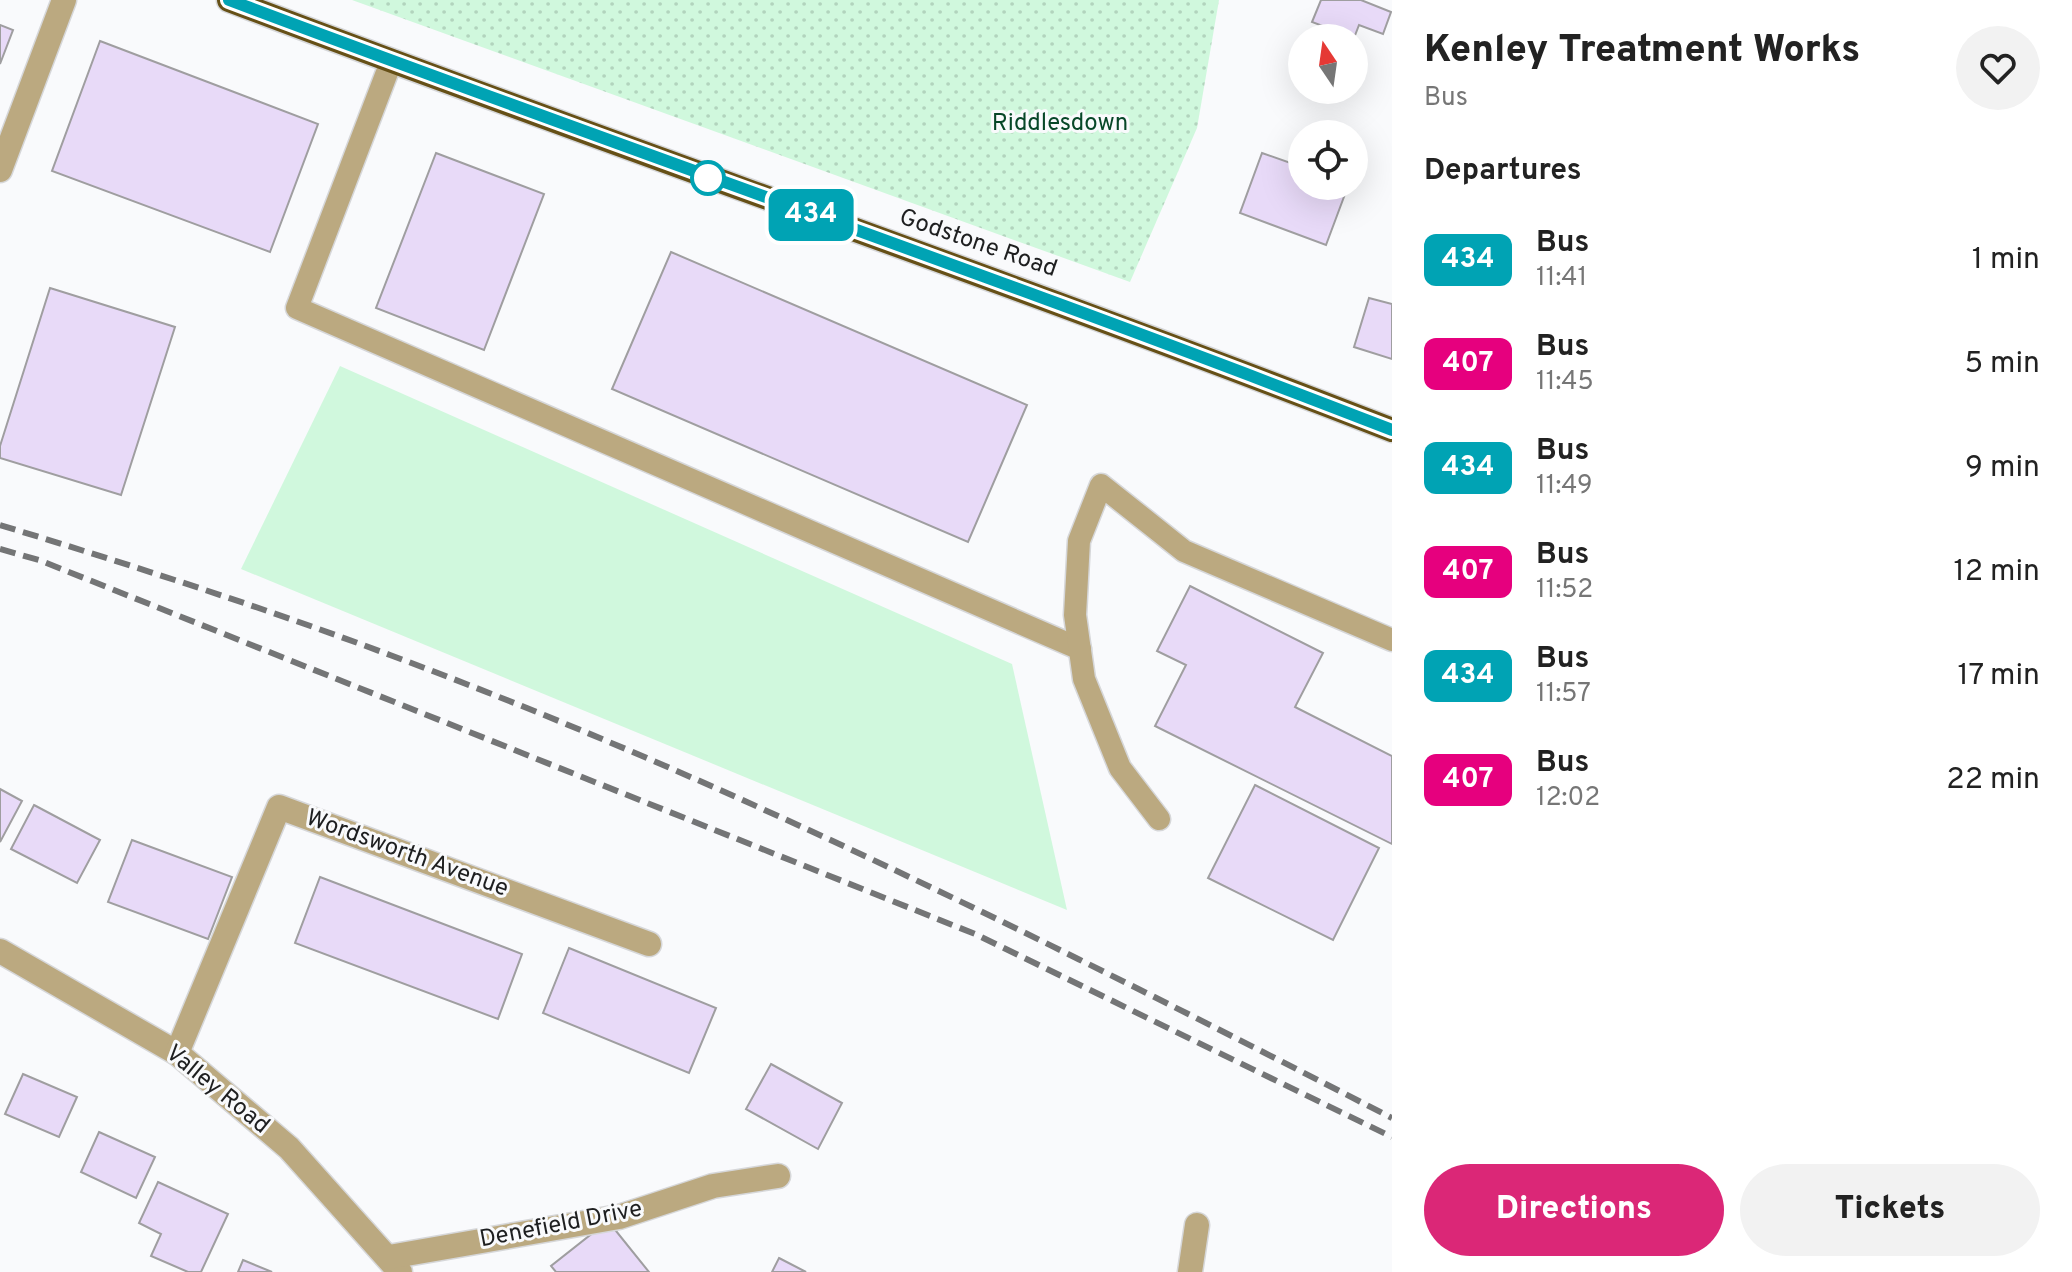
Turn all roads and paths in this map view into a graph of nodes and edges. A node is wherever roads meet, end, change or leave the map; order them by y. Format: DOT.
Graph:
graph roads {
  1 [pos="64,0"];
  2 [pos="229,0"];
  3 [pos="391,62"];
  4 [pos="0,170"];
  5 [pos="1392,430"];
  6 [pos="1392,640"];
  7 [pos="1080,649"];
  8 [pos="1159,819"];
  9 [pos="649,944"];
  10 [pos="0,951"];
  11 [pos="177,1053"];
  12 [pos="778,1176"];
  13 [pos="1197,1225"];
  14 [pos="394,1265"];
  15 [pos="1190,1272"];
  1 -- 4 [label="street"];
  2 -- 3 [label="highway, Godstone Road"];
  3 -- 5 [label="highway, Godstone Road"];
  3 -- 7 [label="lane"];
  6 -- 7 [label="lane"];
  7 -- 8 [label="lane"];
  9 -- 11 [label="street, Wordsworth Avenue"];
  10 -- 11 [label="street, Valley Road"];
  11 -- 14 [label="street, Valley Road"];
  12 -- 14 [label="street, Denefield Drive"];
  13 -- 15 [label="street"];
}
